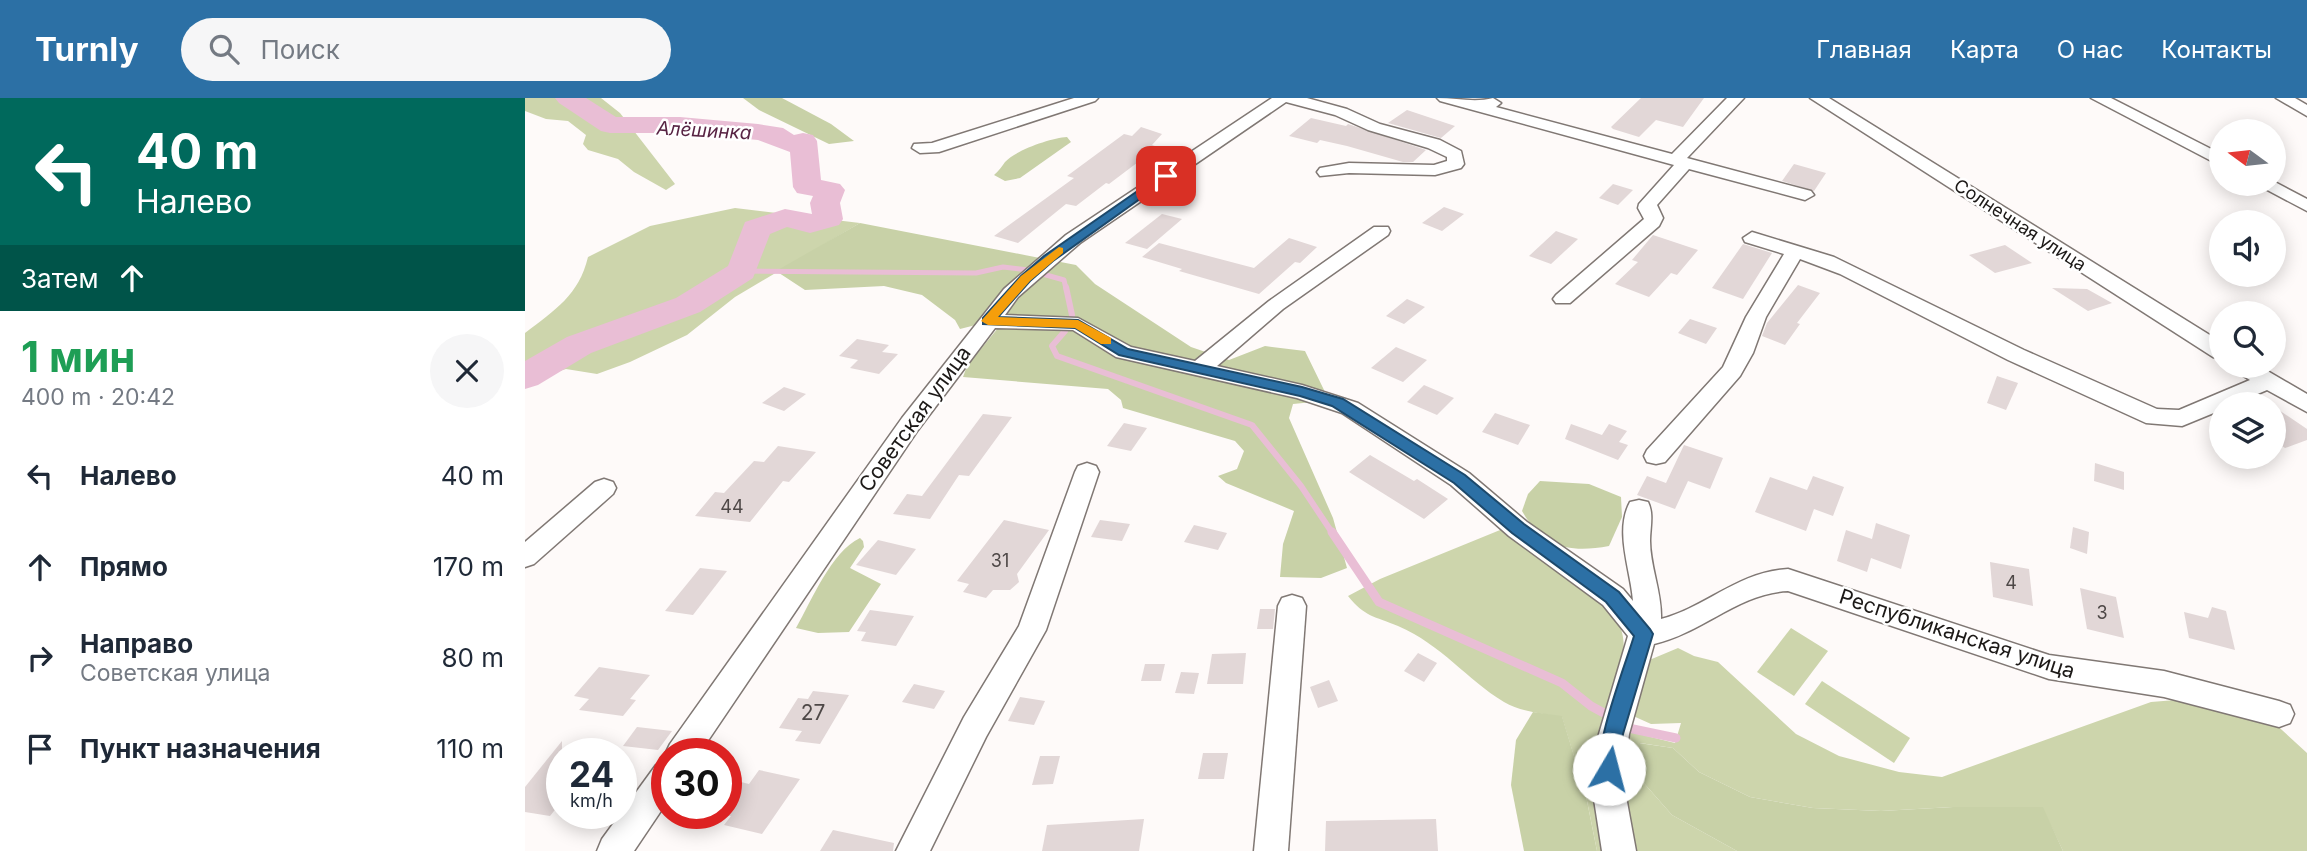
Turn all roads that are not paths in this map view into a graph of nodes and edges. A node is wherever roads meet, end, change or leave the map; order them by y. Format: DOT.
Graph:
graph roads {
  1 [pos="1090,98"];
  2 [pos="1282,98"];
  3 [pos="1289,98"];
  4 [pos="1445,98"];
  5 [pos="1500,98"];
  6 [pos="1736,98"];
  7 [pos="1818,98"];
  8 [pos="2099,98"];
  9 [pos="2284,98"];
  10 [pos="1483,107"];
  11 [pos="2307,111"];
  12 [pos="920,148"];
  13 [pos="2209,155"];
  14 [pos="1680,162"];
  15 [pos="1326,172"];
  16 [pos="1805,195"];
  17 [pos="2286,195"];
  18 [pos="2307,206"];
  19 [pos="1381,231"];
  20 [pos="1752,238"];
  21 [pos="1795,252"];
  22 [pos="1563,299"];
  23 [pos="988,321"];
  24 [pos="2209,344"];
  25 [pos="1198,370"];
  26 [pos="2262,378"];
  27 [pos="2267,381"];
  28 [pos="2307,404"];
  29 [pos="1656,456"];
  30 [pos="1087,472"];
  31 [pos="604,488"];
  32 [pos="1639,509"];
  33 [pos="525,556"];
  34 [pos="1292,606"];
  35 [pos="1644,634"];
  36 [pos="2280,714"];
  37 [pos="692,738"];
  38 [pos="651,798"];
  39 [pos="614,851"];
  40 [pos="913,851"];
  41 [pos="1271,851"];
  42 [pos="1619,851"];
  1 -- 12 [label="street"];
  2 -- 23 [label="street, Советская улица"];
  3 -- 15 [label="street"];
  4 -- 10 [label="street"];
  5 -- 10 [label="street"];
  6 -- 14 [label="street"];
  7 -- 24 [label="street, Солнечная улица"];
  8 -- 13 [label="street"];
  9 -- 11 [label="street"];
  10 -- 14 [label="street"];
  14 -- 16 [label="street"];
  14 -- 22 [label="street"];
  17 -- 18 [label="street"];
  19 -- 25 [label="street"];
  20 -- 21 [label="street"];
  21 -- 27 [label="street"];
  21 -- 29 [label="street"];
  23 -- 25 [label="street"];
  23 -- 37 [label="street, Советская улица"];
  25 -- 35 [label="street"];
  26 -- 27 [label="street"];
  27 -- 28 [label="street"];
  30 -- 40 [label="street"];
  31 -- 33 [label="street"];
  32 -- 35 [label="street"];
  34 -- 41 [label="street"];
  35 -- 36 [label="street, Республиканская улица"];
  35 -- 42 [label="street"];
  38 -- 39 [label="street"];
}
